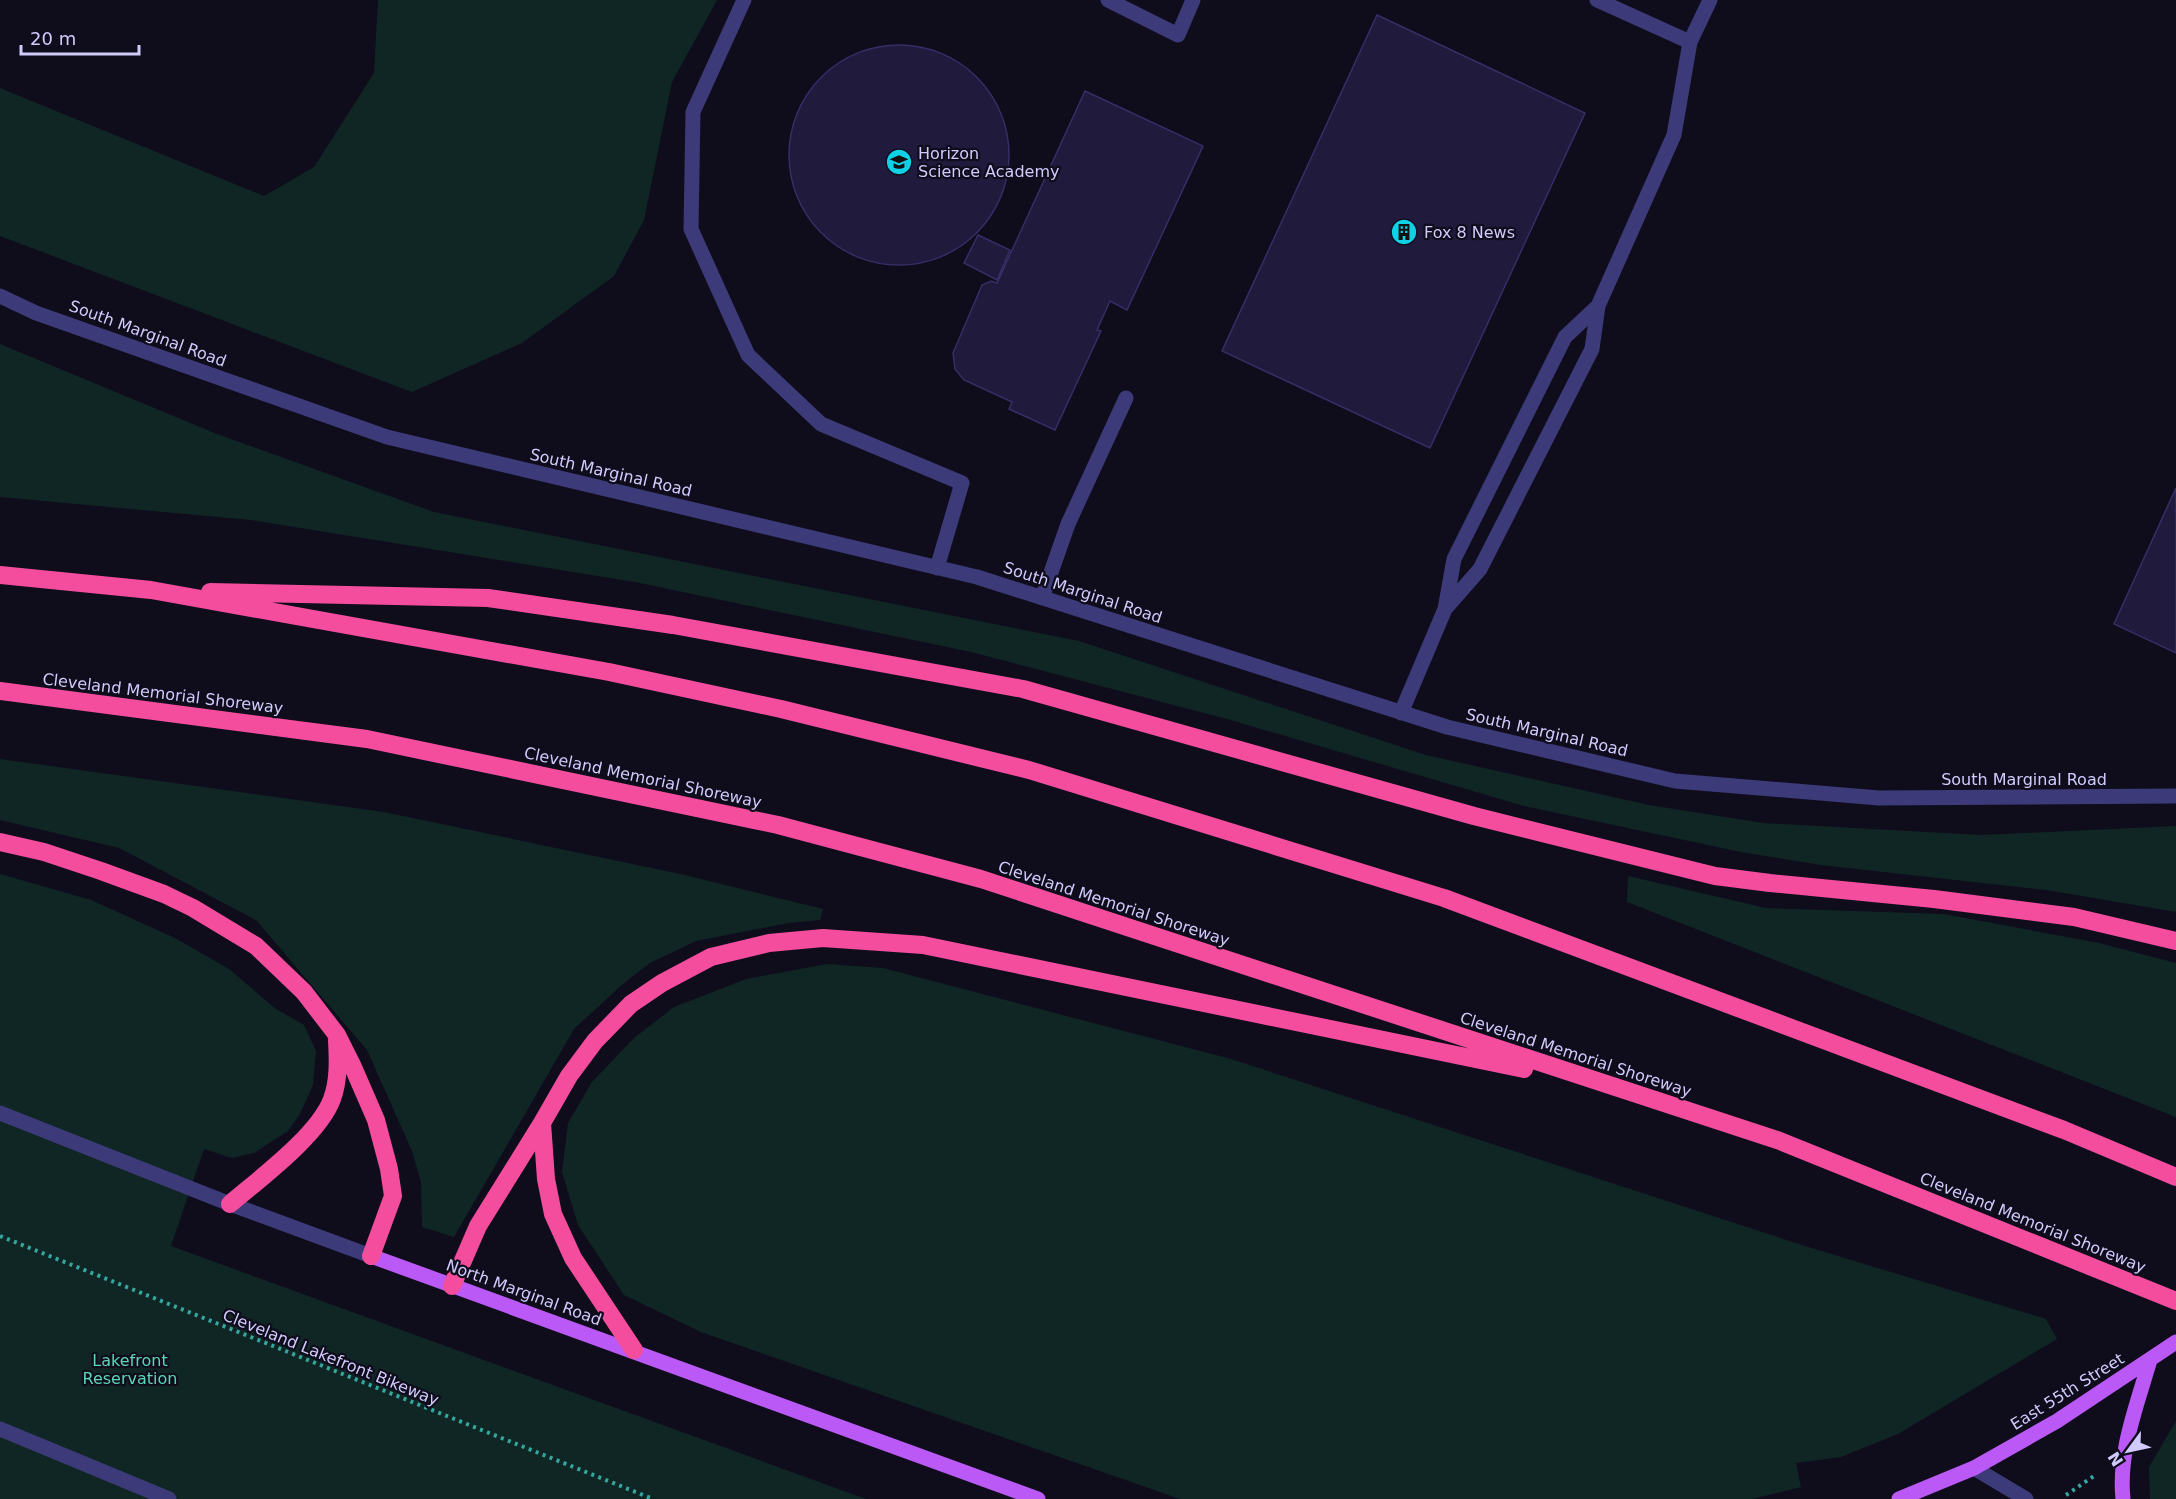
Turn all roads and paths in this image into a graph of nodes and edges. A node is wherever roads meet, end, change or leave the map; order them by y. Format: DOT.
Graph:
graph roads {
  1 [pos="744,0"];
  2 [pos="1108,0"];
  3 [pos="1193,0"];
  4 [pos="1597,0"];
  5 [pos="1710,0"];
  6 [pos="1690,42"];
  7 [pos="0,296"];
  8 [pos="1598,306"];
  9 [pos="1126,398"];
  10 [pos="937,568"];
  11 [pos="0,574"];
  12 [pos="151,590"];
  13 [pos="1042,598"];
  14 [pos="1444,609"];
  15 [pos="0,691"];
  16 [pos="1401,713"];
  17 [pos="2176,796"];
  18 [pos="0,842"];
  19 [pos="2176,940"];
  20 [pos="337,1035"];
  21 [pos="1608,1086"];
  22 [pos="0,1113"];
  23 [pos="542,1123"];
  24 [pos="2176,1176"];
  25 [pos="230,1204"];
  26 [pos="0,1236"];
  27 [pos="371,1256"];
  28 [pos="452,1286"];
  29 [pos="2176,1301"];
  30 [pos="2176,1342"];
  31 [pos="634,1350"];
  32 [pos="2150,1360"];
  33 [pos="0,1429"];
  34 [pos="1974,1468"];
  35 [pos="2095,1476"];
  36 [pos="2066,1495"];
  37 [pos="169,1499"];
  38 [pos="653,1499"];
  39 [pos="1038,1499"];
  40 [pos="1899,1499"];
  41 [pos="2026,1499"];
  42 [pos="2123,1499"];
  1 -- 10 [label="street"];
  2 -- 3 [label="street"];
  4 -- 6 [label="street"];
  5 -- 6 [label="street"];
  6 -- 8 [label="street"];
  7 -- 10 [label="street, South Marginal Road"];
  8 -- 14 [label="street"];
  8 -- 14 [label="street"];
  9 -- 13 [label="street"];
  10 -- 13 [label="street, South Marginal Road"];
  11 -- 12 [label="highway"];
  12 -- 19 [label="highway"];
  12 -- 24 [label="highway"];
  13 -- 16 [label="street, South Marginal Road"];
  14 -- 16 [label="street"];
  15 -- 21 [label="highway, Cleveland Memorial Shoreway"];
  16 -- 17 [label="street, South Marginal Road"];
  18 -- 20 [label="highway"];
  20 -- 25 [label="highway"];
  20 -- 27 [label="highway"];
  21 -- 23 [label="highway"];
  21 -- 29 [label="highway, Cleveland Memorial Shoreway"];
  22 -- 25 [label="street, North Marginal Road"];
  23 -- 28 [label="highway"];
  23 -- 31 [label="highway"];
  25 -- 27 [label="street, North Marginal Road"];
  26 -- 38 [label="path, Cleveland Lakefront Bikeway"];
  27 -- 28 [label="main road, North Marginal Road"];
  28 -- 31 [label="main road, North Marginal Road"];
  30 -- 32 [label="main road, East 55th Street"];
  31 -- 39 [label="main road, North Marginal Road"];
  32 -- 34 [label="main road, East 55th Street"];
  32 -- 42 [label="main road"];
  33 -- 37 [label="street"];
  34 -- 40 [label="main road"];
  34 -- 41 [label="street"];
  35 -- 36 [label="path"];
}
